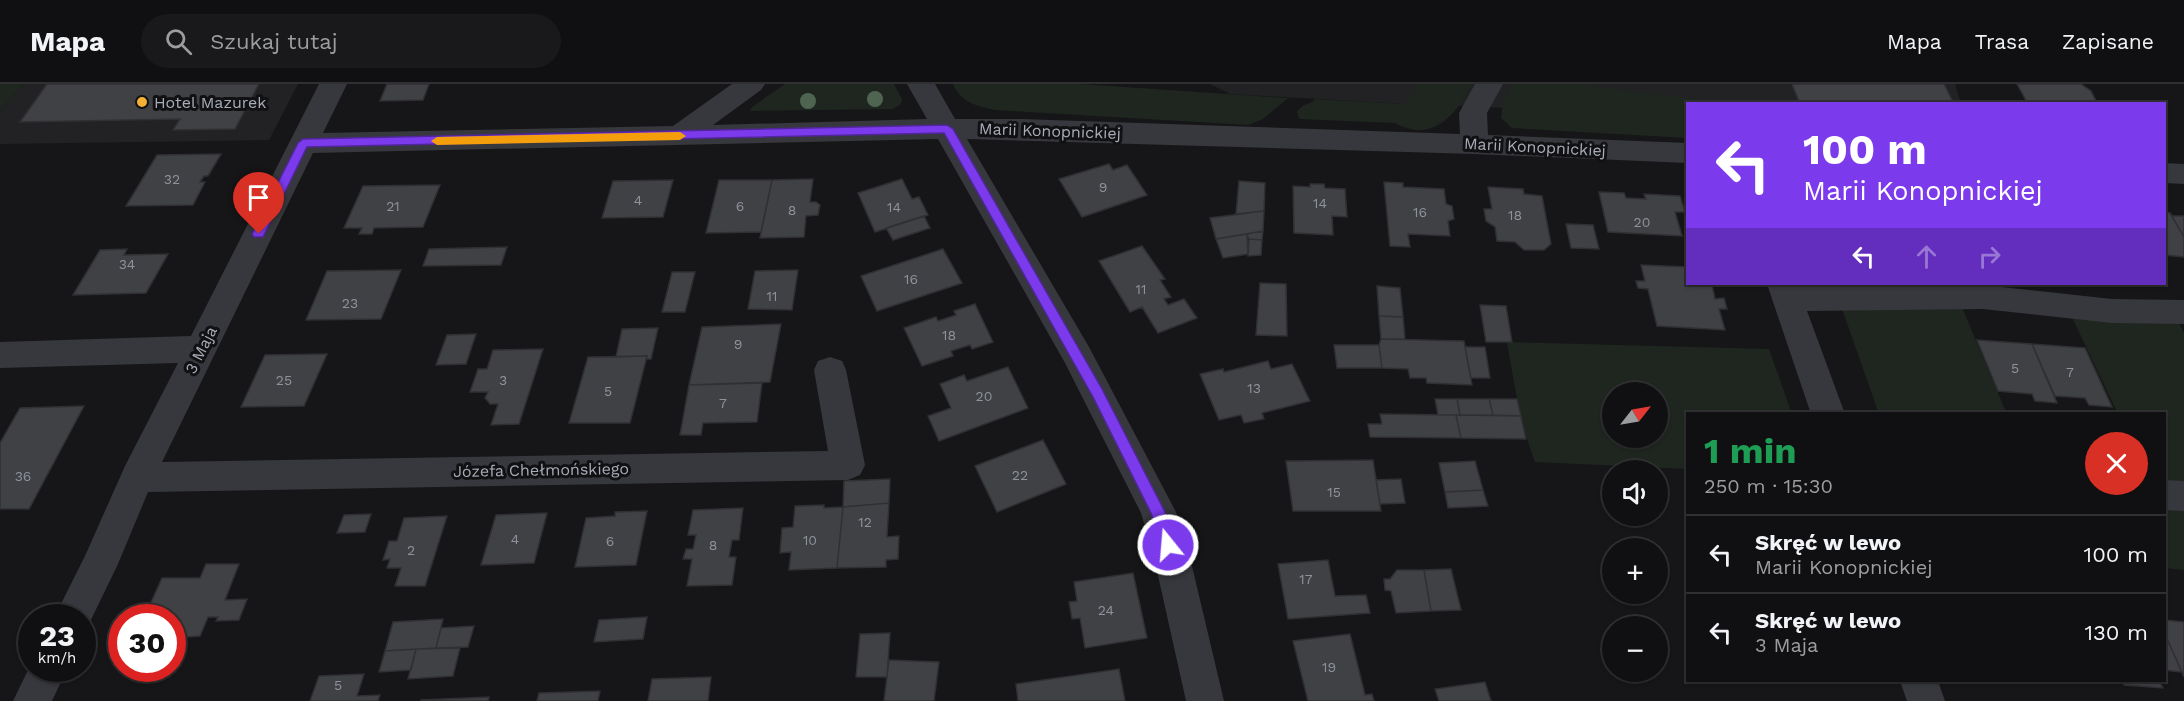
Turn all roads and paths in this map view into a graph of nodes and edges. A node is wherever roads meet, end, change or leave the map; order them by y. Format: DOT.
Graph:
graph roads {
  1 [pos="333,84"];
  2 [pos="751,84"];
  3 [pos="921,84"];
  4 [pos="1489,84"];
  5 [pos="947,129"];
  6 [pos="678,136"];
  7 [pos="303,143"];
  8 [pos="1475,144"];
  9 [pos="1686,153"];
  10 [pos="2166,173"];
  11 [pos="2184,174"];
  12 [pos="1785,291"];
  13 [pos="2184,312"];
  14 [pos="201,349"];
  15 [pos="0,355"];
  16 [pos="830,370"];
  17 [pos="1827,412"];
  18 [pos="137,477"];
  19 [pos="2166,495"];
  20 [pos="2184,496"];
  21 [pos="80,604"];
  22 [pos="42,682"];
  23 [pos="1919,682"];
  24 [pos="32,701"];
  25 [pos="1205,701"];
  26 [pos="1926,701"];
  1 -- 7 [label="street, 3 Maja"];
  2 -- 6 [label="street"];
  3 -- 5 [label="street"];
  4 -- 8 [label="street"];
  5 -- 6 [label="street, Marii Konopnickiej"];
  5 -- 8 [label="street, Marii Konopnickiej"];
  5 -- 25 [label="street"];
  6 -- 7 [label="street, Marii Konopnickiej"];
  7 -- 14 [label="street, 3 Maja"];
  8 -- 9 [label="street, Marii Konopnickiej"];
  10 -- 11 [label="street"];
  12 -- 13 [label="street"];
  12 -- 17 [label="street"];
  14 -- 15 [label="street"];
  14 -- 18 [label="street, 3 Maja"];
  16 -- 18 [label="street, Józefa Chełmońskiego"];
  18 -- 21 [label="street, 3 Maja"];
  19 -- 20 [label="street"];
  22 -- 24 [label="street"];
  23 -- 26 [label="street"];
}
